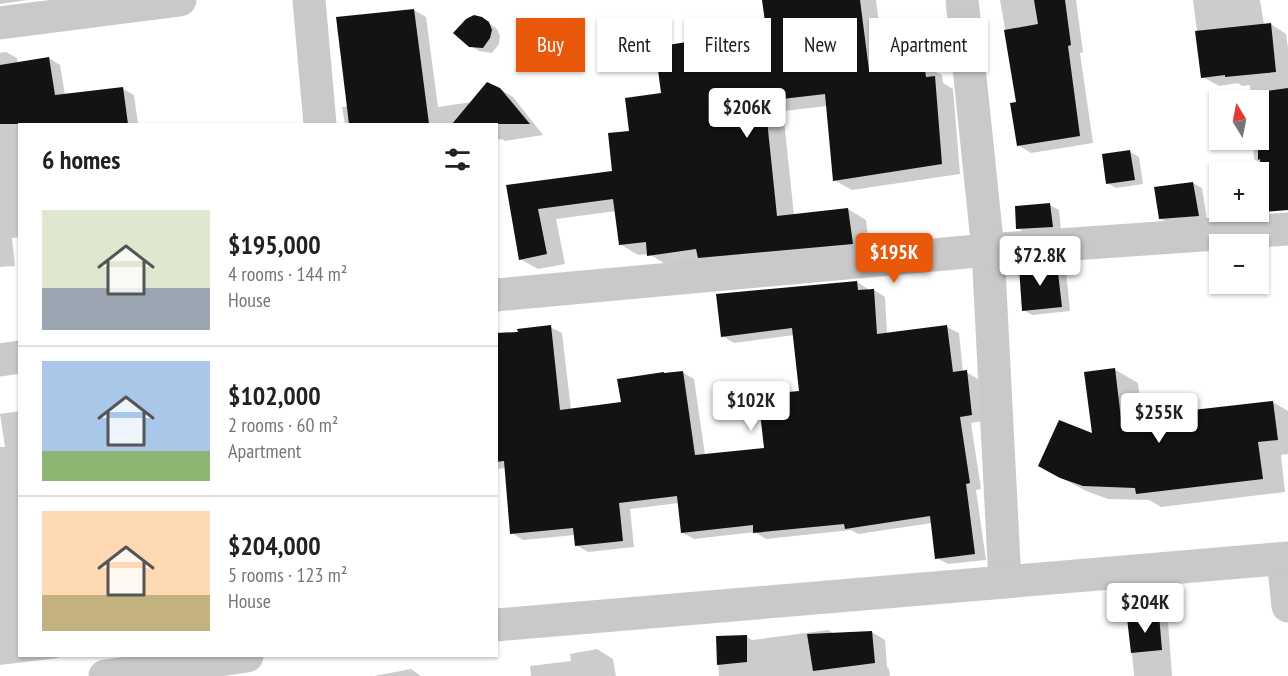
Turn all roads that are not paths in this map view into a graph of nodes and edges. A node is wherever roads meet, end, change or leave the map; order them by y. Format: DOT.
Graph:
graph roads {
  1 [pos="180,0"];
  2 [pos="309,0"];
  3 [pos="962,0"];
  4 [pos="0,22"];
  5 [pos="320,123"];
  6 [pos="1288,229"];
  7 [pos="988,250"];
  8 [pos="498,295"];
  9 [pos="18,357"];
  10 [pos="0,360"];
  11 [pos="1285,559"];
  12 [pos="1005,582"];
  13 [pos="1288,606"];
  14 [pos="498,626"];
  15 [pos="240,657"];
  16 [pos="105,676"];
  1 -- 4 [label="street"];
  2 -- 5 [label="street"];
  3 -- 7 [label="street"];
  6 -- 7 [label="street"];
  7 -- 8 [label="street"];
  7 -- 12 [label="street"];
  9 -- 10 [label="street"];
  11 -- 12 [label="street"];
  11 -- 13 [label="street"];
  12 -- 14 [label="street"];
  15 -- 16 [label="street"];
}
